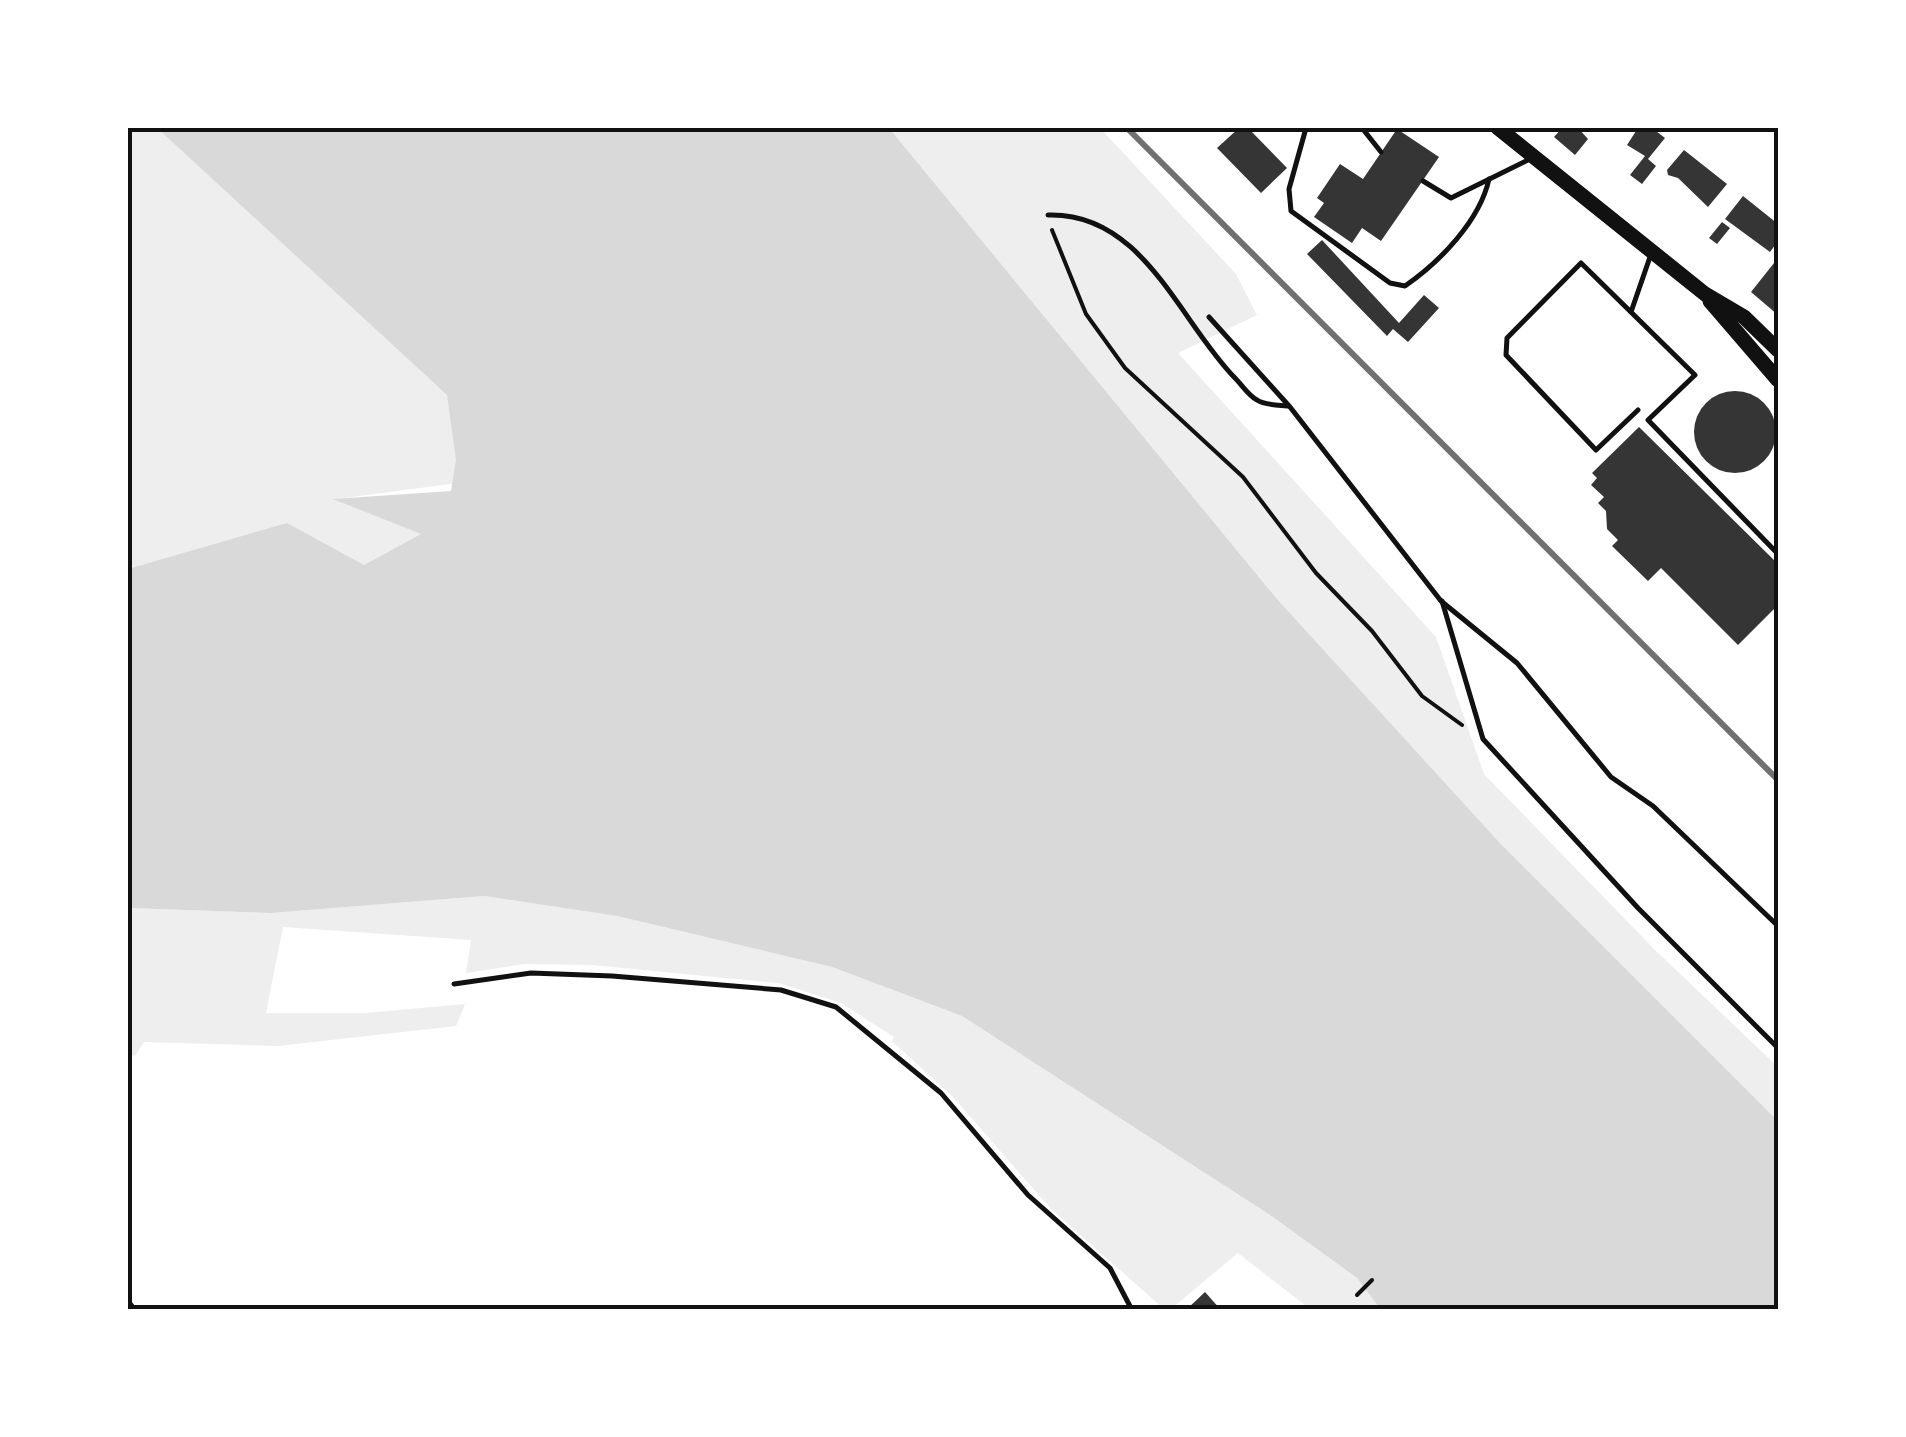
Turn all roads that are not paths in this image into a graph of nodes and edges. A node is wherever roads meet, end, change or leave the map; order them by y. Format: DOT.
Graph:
graph roads {
  1 [pos="1306,128"];
  2 [pos="1362,128"];
  3 [pos="1498,128"];
  4 [pos="1381,152"];
  5 [pos="1537,156"];
  6 [pos="1489,179"];
  7 [pos="1422,181"];
  8 [pos="1048,214"];
  9 [pos="1654,249"];
  10 [pos="1705,294"];
  11 [pos="1631,312"];
  12 [pos="1208,317"];
  13 [pos="1778,350"];
  14 [pos="1778,380"];
  15 [pos="1290,406"];
  16 [pos="1638,410"];
  17 [pos="1778,554"];
  18 [pos="1442,600"];
  19 [pos="1778,926"];
  20 [pos="454,984"];
  21 [pos="1778,1048"];
  22 [pos="128,1301"];
  23 [pos="135,1310"];
  24 [pos="1132,1310"];
  1 -- 6 [label="lane"];
  2 -- 4 [label="lane"];
  3 -- 5 [label="main road"];
  5 -- 6 [label="lane"];
  5 -- 9 [label="main road"];
  6 -- 7 [label="lane"];
  8 -- 15 [label="lane"];
  9 -- 10 [label="main road"];
  9 -- 11 [label="lane"];
  10 -- 13 [label="main road"];
  10 -- 14 [label="main road"];
  11 -- 16 [label="lane"];
  11 -- 17 [label="lane"];
  12 -- 15 [label="lane"];
  15 -- 18 [label="lane"];
  18 -- 19 [label="lane"];
  18 -- 21 [label="lane"];
  20 -- 24 [label="lane"];
  22 -- 23 [label="lane"];
}
